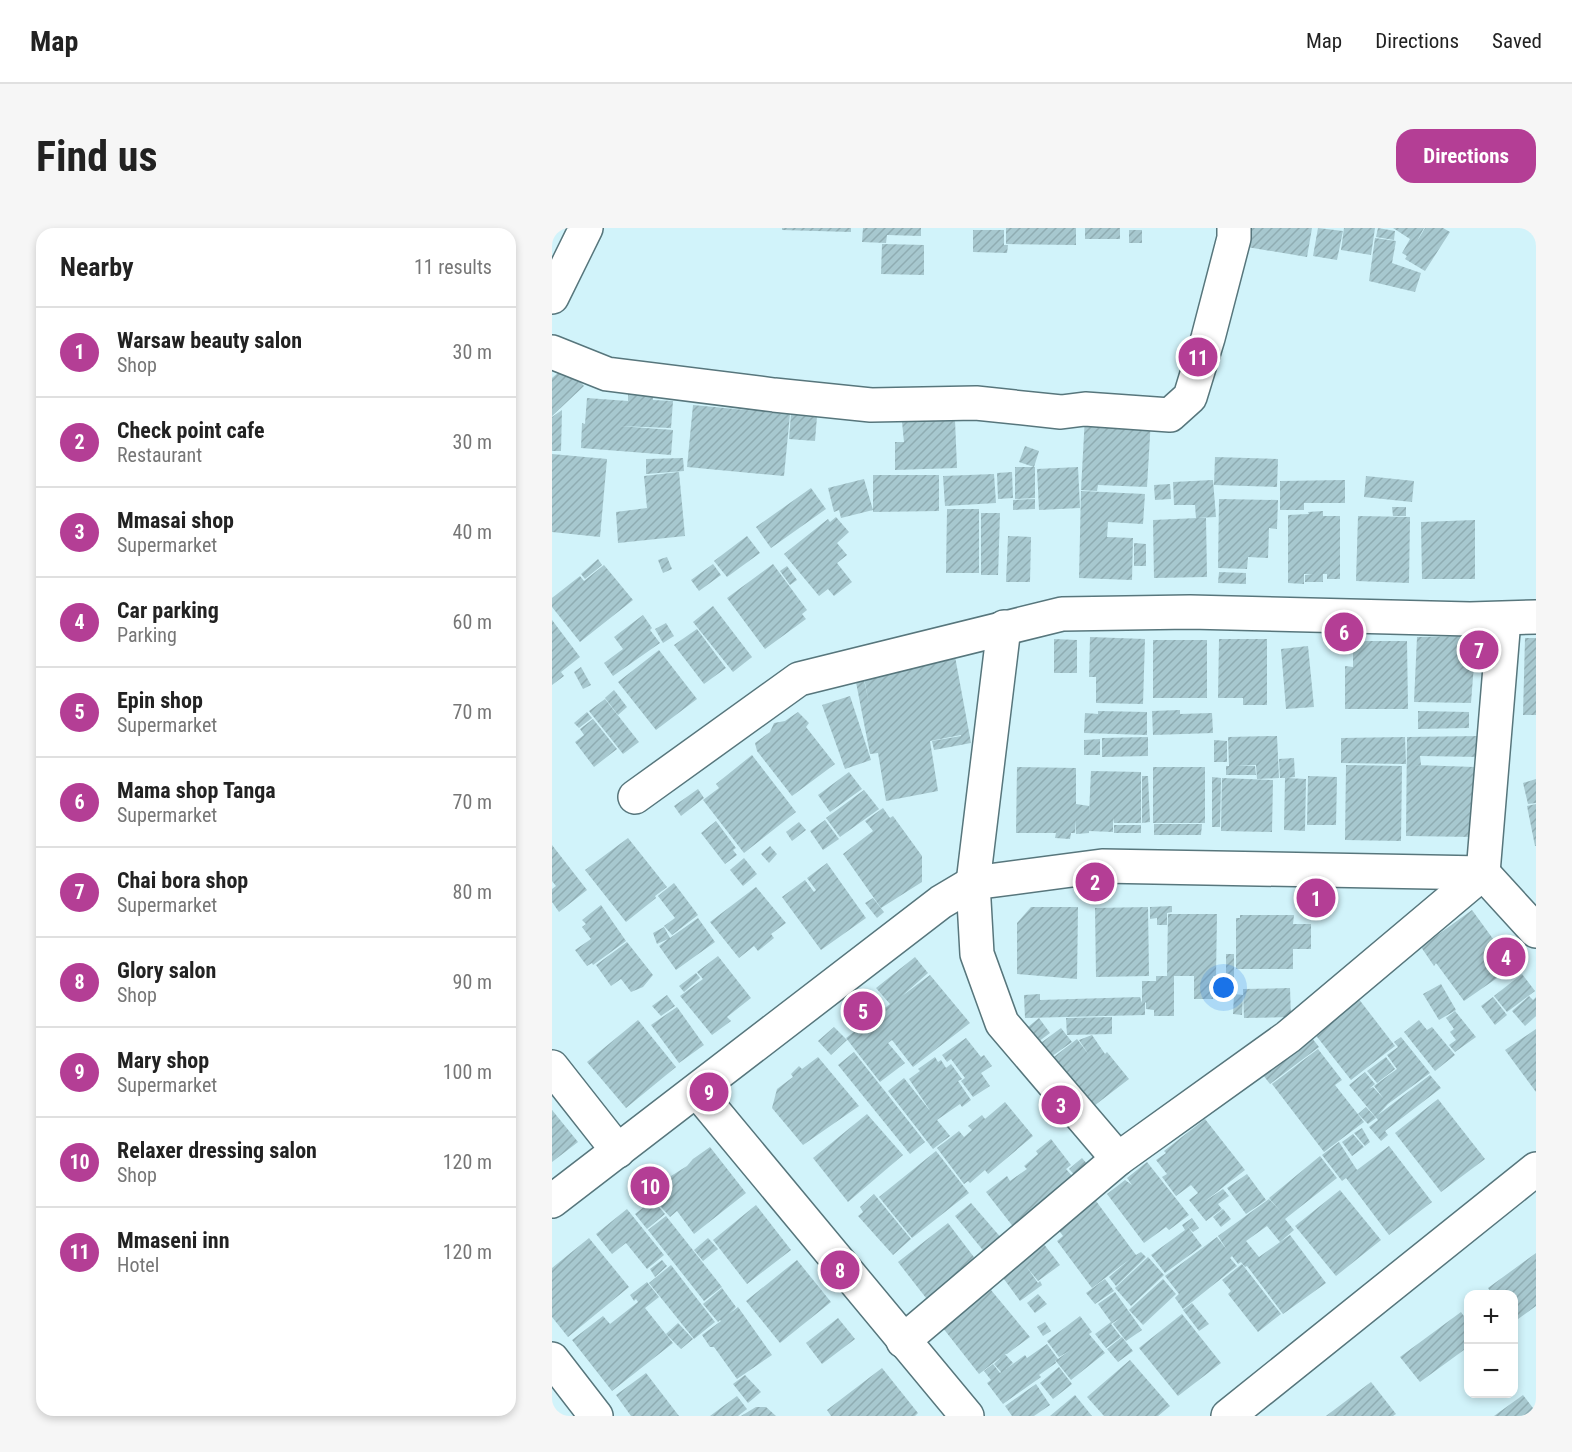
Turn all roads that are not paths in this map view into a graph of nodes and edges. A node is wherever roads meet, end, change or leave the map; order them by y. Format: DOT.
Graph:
graph roads {
  1 [pos="572,228"];
  2 [pos="586,228"];
  3 [pos="1234,228"];
  4 [pos="552,240"];
  5 [pos="552,297"];
  6 [pos="552,352"];
  7 [pos="1520,618"];
  8 [pos="1004,627"];
  9 [pos="635,797"];
  10 [pos="1483,873"];
  11 [pos="973,883"];
  12 [pos="1536,931"];
  13 [pos="552,1066"];
  14 [pos="697,1091"];
  15 [pos="618,1151"];
  16 [pos="1118,1159"];
  17 [pos="1536,1169"];
  18 [pos="552,1201"];
  19 [pos="903,1341"];
  20 [pos="552,1359"];
  21 [pos="597,1416"];
  22 [pos="967,1416"];
  23 [pos="1228,1416"];
  1 -- 4 [label="street"];
  2 -- 5 [label="street"];
  3 -- 6 [label="street"];
  7 -- 8 [label="street"];
  7 -- 10 [label="street"];
  8 -- 9 [label="street"];
  8 -- 11 [label="street"];
  10 -- 11 [label="street"];
  10 -- 12 [label="street"];
  10 -- 16 [label="street"];
  11 -- 14 [label="street"];
  11 -- 16 [label="street"];
  13 -- 15 [label="street"];
  14 -- 15 [label="street"];
  14 -- 19 [label="street"];
  15 -- 18 [label="street"];
  16 -- 19 [label="street"];
  17 -- 23 [label="street"];
  19 -- 22 [label="street"];
  20 -- 21 [label="street"];
}
